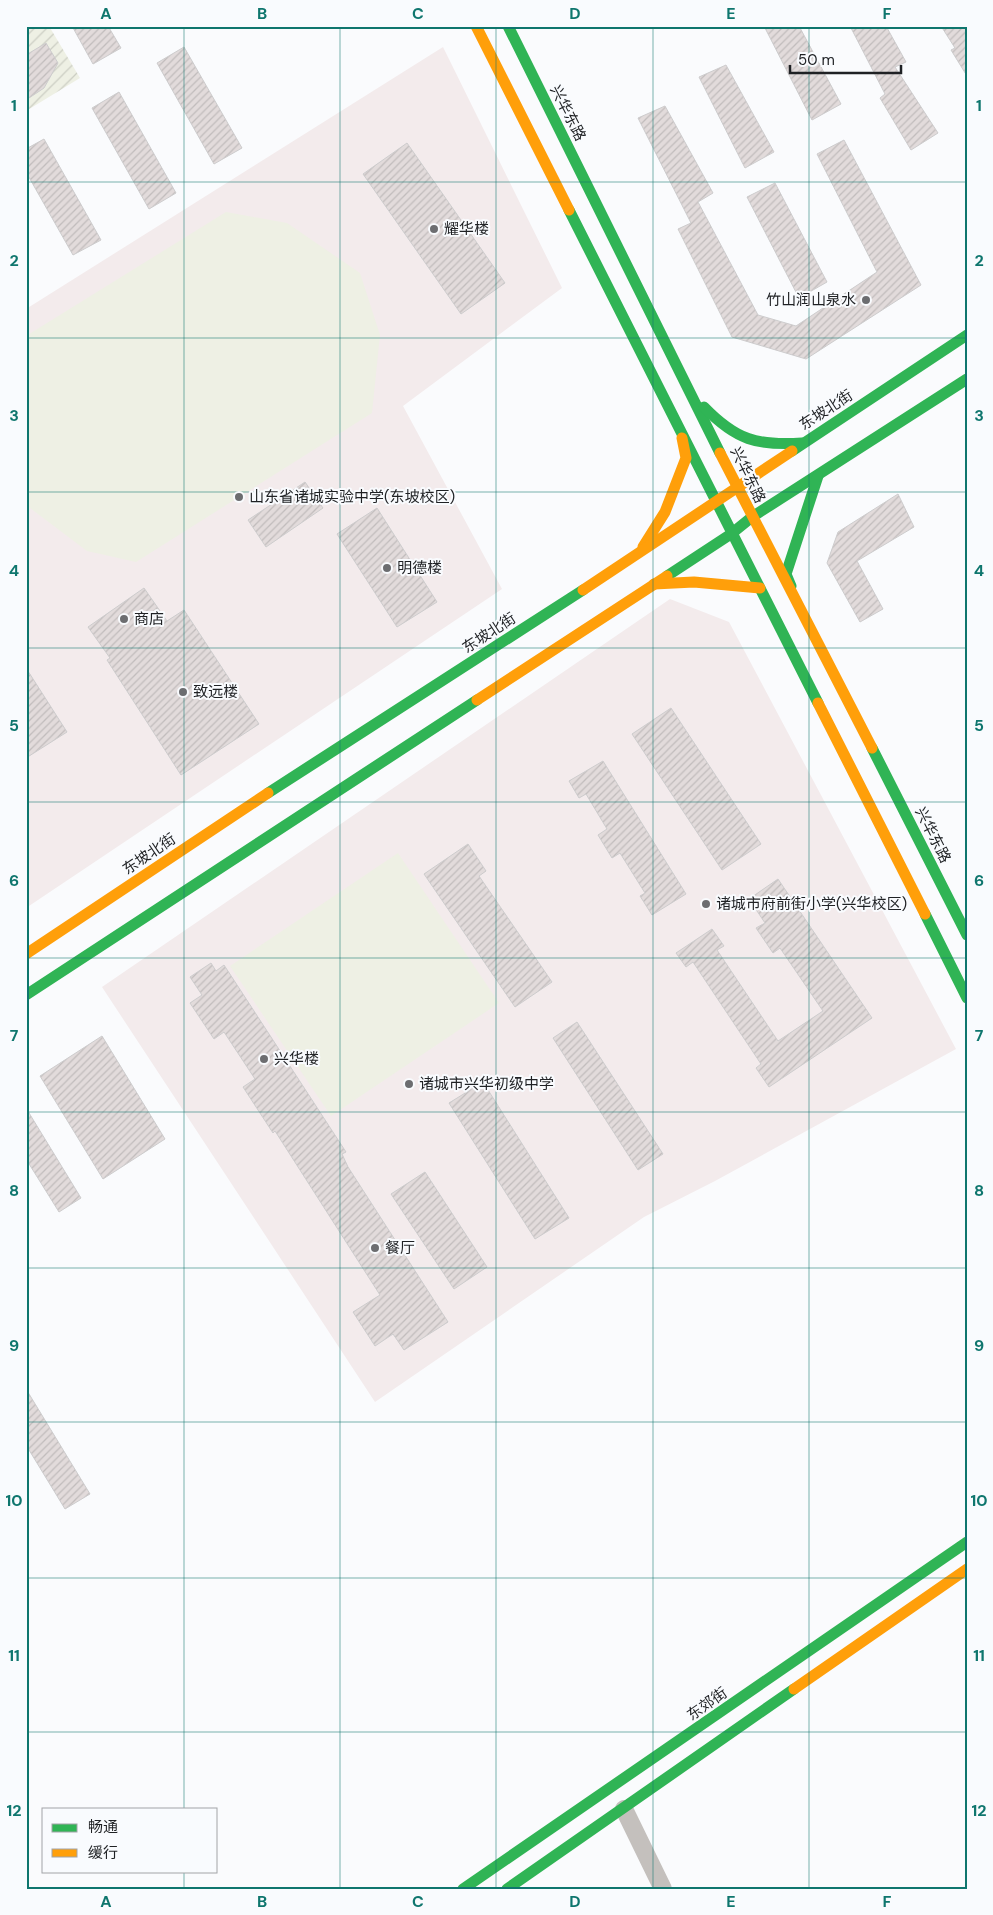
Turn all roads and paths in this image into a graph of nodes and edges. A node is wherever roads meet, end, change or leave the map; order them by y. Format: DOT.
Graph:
graph roads {
  1 [pos="476,26"];
  2 [pos="508,26"];
  3 [pos="967,335"];
  4 [pos="967,378"];
  5 [pos="690,392"];
  6 [pos="679,427"];
  7 [pos="802,443"];
  8 [pos="818,476"];
  9 [pos="737,488"];
  10 [pos="716,502"];
  11 [pos="752,517"];
  12 [pos="732,534"];
  13 [pos="638,554"];
  14 [pos="652,585"];
  15 [pos="760,588"];
  16 [pos="795,597"];
  17 [pos="967,935"];
  18 [pos="26,954"];
  19 [pos="26,995"];
  20 [pos="967,998"];
  21 [pos="967,1542"];
  22 [pos="967,1569"];
  23 [pos="624,1809"];
  24 [pos="463,1889"];
  25 [pos="507,1889"];
  26 [pos="664,1889"];
  1 -- 6 [label="main road"];
  2 -- 5 [label="main road, 兴华东路"];
  3 -- 7 [label="main road, 东坡北街"];
  4 -- 8 [label="main road"];
  5 -- 7 [label="main road"];
  5 -- 9 [label="main road, 兴华东路"];
  6 -- 10 [label="main road"];
  6 -- 13 [label="main road"];
  7 -- 9 [label="main road, 东坡北街"];
  8 -- 11 [label="main road"];
  8 -- 16 [label="main road"];
  9 -- 10 [label="main road, 东坡北街"];
  9 -- 11 [label="main road, 兴华东路"];
  10 -- 12 [label="main road"];
  10 -- 13 [label="main road, 东坡北街"];
  11 -- 12 [label="main road"];
  11 -- 16 [label="main road, 兴华东路"];
  12 -- 14 [label="main road"];
  12 -- 15 [label="main road"];
  13 -- 18 [label="main road, 东坡北街"];
  14 -- 15 [label="main road"];
  14 -- 19 [label="main road"];
  15 -- 20 [label="main road"];
  16 -- 17 [label="main road, 兴华东路"];
  21 -- 24 [label="main road, 东郊街"];
  22 -- 23 [label="main road"];
  23 -- 25 [label="main road"];
  23 -- 26 [label="street"];
}
